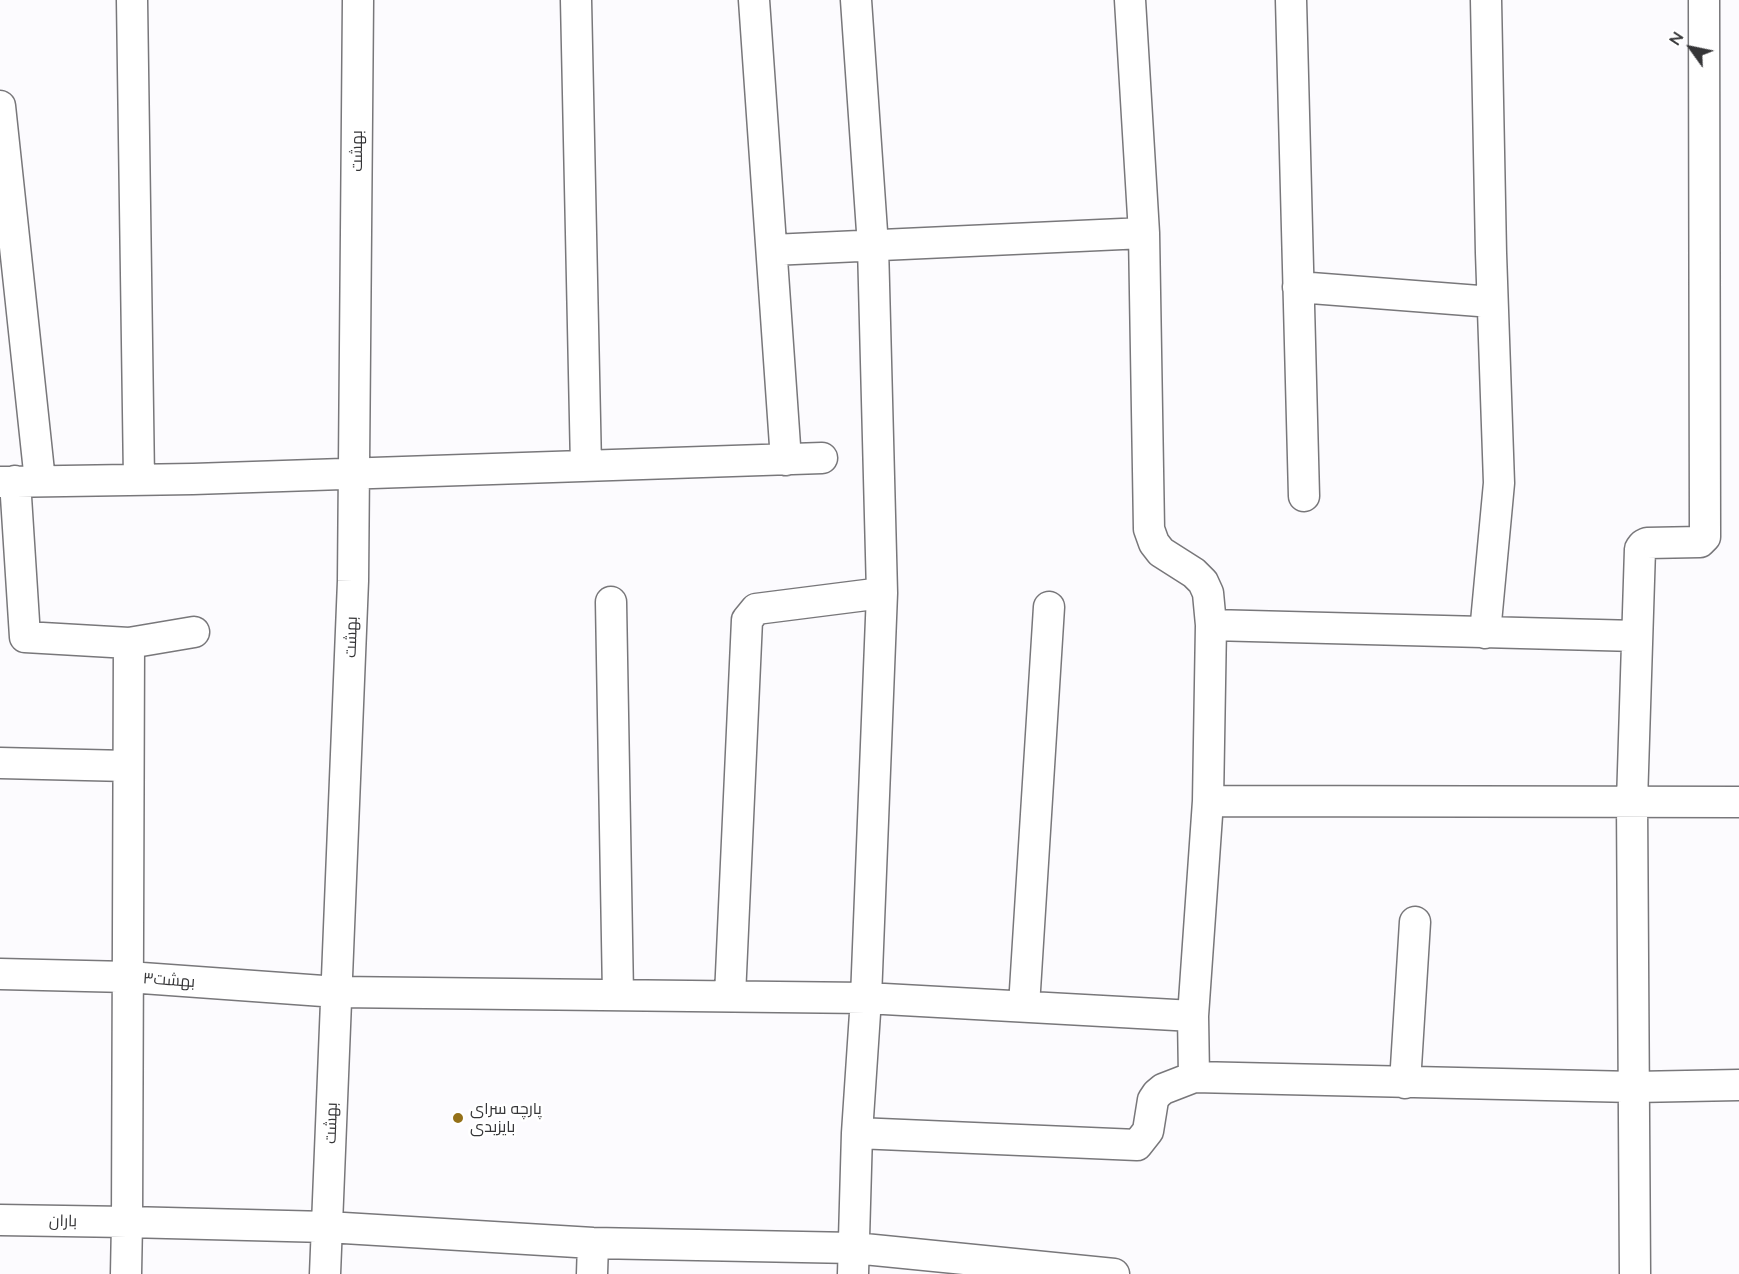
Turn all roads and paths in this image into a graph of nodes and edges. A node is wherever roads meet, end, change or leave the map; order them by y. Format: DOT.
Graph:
graph roads {
  1 [pos="132,0"];
  2 [pos="358,0"];
  3 [pos="576,0"];
  4 [pos="754,0"];
  5 [pos="856,0"];
  6 [pos="1130,0"];
  7 [pos="1291,0"];
  8 [pos="1486,0"];
  9 [pos="1704,0"];
  10 [pos="0,106"];
  11 [pos="1144,233"];
  12 [pos="873,246"];
  13 [pos="772,250"];
  14 [pos="1298,287"];
  15 [pos="1492,302"];
  16 [pos="822,458"];
  17 [pos="786,459"];
  18 [pos="586,466"];
  19 [pos="354,472"];
  20 [pos="139,479"];
  21 [pos="18,481"];
  22 [pos="1304,496"];
  23 [pos="882,593"];
  24 [pos="611,602"];
  25 [pos="1048,608"];
  26 [pos="1211,625"];
  27 [pos="194,632"];
  28 [pos="1485,633"];
  29 [pos="1637,636"];
  30 [pos="129,643"];
  31 [pos="0,763"];
  32 [pos="128,766"];
  33 [pos="1208,801"];
  34 [pos="1632,802"];
  35 [pos="1739,802"];
  36 [pos="1415,922"];
  37 [pos="0,974"];
  38 [pos="128,977"];
  39 [pos="337,992"];
  40 [pos="618,995"];
  41 [pos="730,996"];
  42 [pos="866,998"];
  43 [pos="1024,1006"];
  44 [pos="1193,1016"];
  45 [pos="1194,1077"];
  46 [pos="1405,1083"];
  47 [pos="1739,1085"];
  48 [pos="1634,1087"];
  49 [pos="856,1133"];
  50 [pos="0,1220"];
  51 [pos="127,1222"];
  52 [pos="327,1227"];
  53 [pos="593,1243"];
  54 [pos="853,1261"];
  55 [pos="1007,1269"];
  56 [pos="126,1274"];
  57 [pos="325,1274"];
  58 [pos="592,1274"];
  59 [pos="1114,1274"];
  60 [pos="1635,1274"];
  1 -- 20 [label="street"];
  2 -- 19 [label="street, بهشت"];
  3 -- 18 [label="street"];
  4 -- 13 [label="street"];
  5 -- 12 [label="street"];
  6 -- 11 [label="street"];
  7 -- 14 [label="street"];
  8 -- 15 [label="street"];
  9 -- 29 [label="street"];
  10 -- 21 [label="street"];
  11 -- 12 [label="street"];
  11 -- 26 [label="street"];
  12 -- 13 [label="street"];
  12 -- 23 [label="street"];
  13 -- 17 [label="street"];
  14 -- 15 [label="street"];
  14 -- 22 [label="street"];
  15 -- 28 [label="street"];
  16 -- 17 [label="street"];
  17 -- 18 [label="street"];
  18 -- 19 [label="street"];
  19 -- 20 [label="street"];
  19 -- 39 [label="street, بهشت"];
  20 -- 21 [label="street"];
  21 -- 30 [label="street"];
  23 -- 41 [label="street"];
  23 -- 42 [label="street"];
  24 -- 40 [label="street"];
  25 -- 43 [label="street"];
  26 -- 28 [label="street"];
  26 -- 33 [label="street"];
  27 -- 30 [label="street"];
  28 -- 29 [label="street"];
  29 -- 34 [label="street"];
  30 -- 32 [label="street"];
  31 -- 32 [label="street"];
  32 -- 38 [label="street"];
  33 -- 34 [label="street"];
  33 -- 44 [label="street"];
  34 -- 35 [label="street"];
  34 -- 48 [label="street"];
  36 -- 46 [label="street"];
  37 -- 38 [label="street, بهشت۳"];
  38 -- 39 [label="street, بهشت۳"];
  38 -- 51 [label="street"];
  39 -- 40 [label="street, بهشت۳"];
  39 -- 52 [label="street, بهشت"];
  40 -- 41 [label="street, بهشت۳"];
  41 -- 42 [label="street, بهشت۳"];
  42 -- 43 [label="street, بهشت۳"];
  42 -- 49 [label="street"];
  43 -- 44 [label="street, بهشت۳"];
  44 -- 45 [label="street"];
  45 -- 46 [label="street"];
  45 -- 49 [label="street"];
  46 -- 48 [label="street"];
  47 -- 48 [label="street"];
  48 -- 60 [label="street"];
  49 -- 54 [label="street"];
  50 -- 51 [label="street, باران"];
  51 -- 52 [label="street, باران"];
  51 -- 56 [label="street"];
  52 -- 53 [label="street, باران"];
  52 -- 57 [label="street, بهشت"];
  53 -- 54 [label="street, باران"];
  53 -- 58 [label="street"];
  54 -- 55 [label="street, باران"];
  55 -- 59 [label="street, باران"];
}
